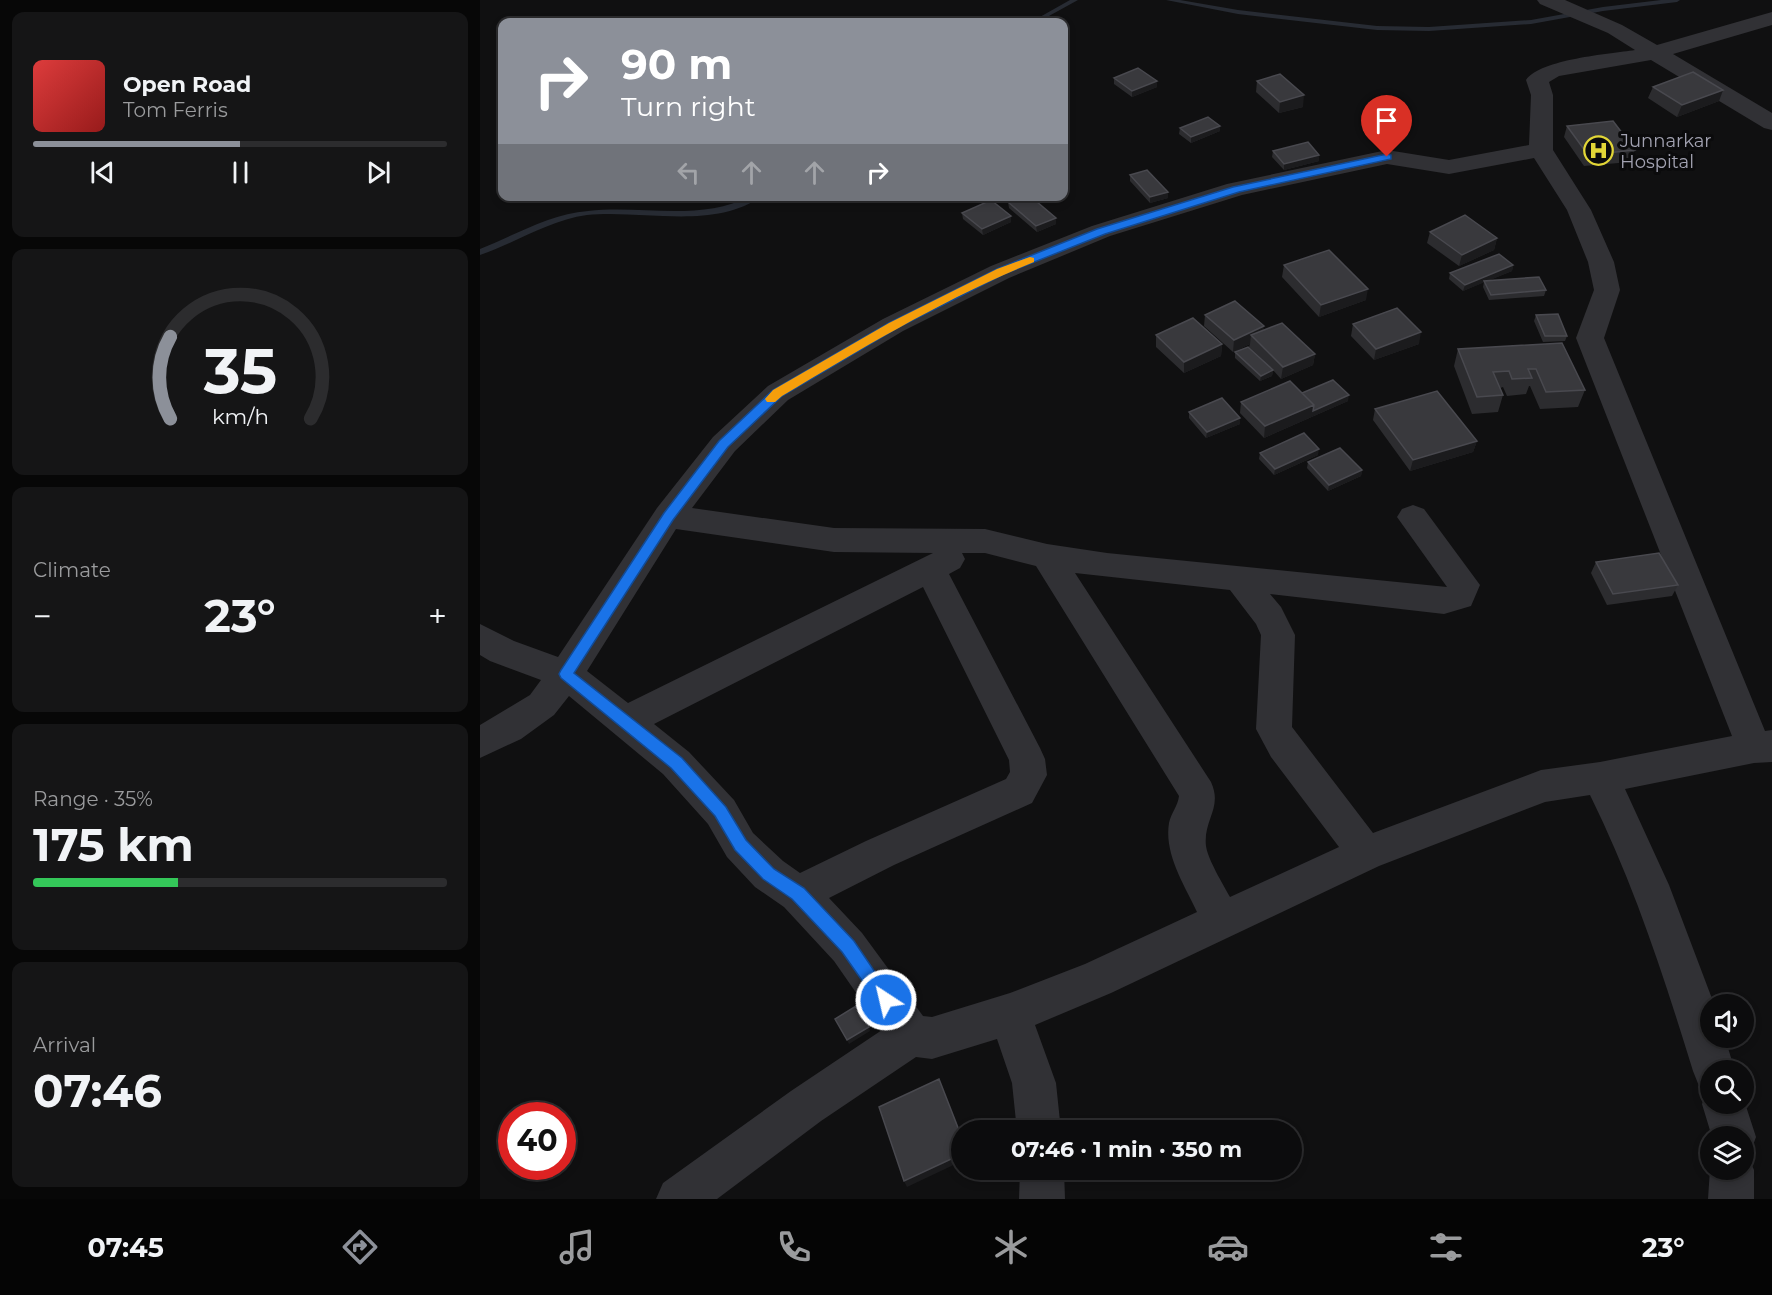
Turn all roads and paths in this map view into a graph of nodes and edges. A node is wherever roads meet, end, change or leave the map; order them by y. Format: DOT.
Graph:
graph roads {
  1 [pos="1549,1"];
  2 [pos="1772,18"];
  3 [pos="1654,53"];
  4 [pos="1772,123"];
  5 [pos="1541,150"];
  6 [pos="668,516"];
  7 [pos="1413,517"];
  8 [pos="985,541"];
  9 [pos="1047,556"];
  10 [pos="930,569"];
  11 [pos="1239,578"];
  12 [pos="480,638"];
  13 [pos="566,674"];
  14 [pos="624,722"];
  15 [pos="480,743"];
  16 [pos="1763,746"];
  17 [pos="1600,778"];
  18 [pos="1366,853"];
  19 [pos="798,894"];
  20 [pos="1221,922"];
  21 [pos="1010,1014"];
  22 [pos="911,1035"];
  23 [pos="1710,1060"];
  24 [pos="1038,1120"];
  25 [pos="1042,1180"];
  26 [pos="1732,1180"];
  27 [pos="679,1199"];
  28 [pos="1042,1199"];
  29 [pos="1731,1199"];
  1 -- 3 [label="street"];
  2 -- 3 [label="street"];
  3 -- 4 [label="street"];
  3 -- 5 [label="street"];
  5 -- 6 [label="street"];
  5 -- 16 [label="street"];
  6 -- 8 [label="street"];
  6 -- 13 [label="street"];
  7 -- 11 [label="street"];
  8 -- 9 [label="street"];
  8 -- 10 [label="street"];
  9 -- 11 [label="street"];
  9 -- 20 [label="street"];
  10 -- 14 [label="street"];
  10 -- 19 [label="street"];
  11 -- 18 [label="street"];
  12 -- 13 [label="street"];
  13 -- 14 [label="street"];
  13 -- 15 [label="street"];
  14 -- 19 [label="street"];
  16 -- 17 [label="street"];
  17 -- 18 [label="street"];
  17 -- 23 [label="street"];
  18 -- 20 [label="street"];
  19 -- 22 [label="street"];
  20 -- 21 [label="street"];
  21 -- 22 [label="street"];
  21 -- 24 [label="street"];
  22 -- 27 [label="street"];
  25 -- 28 [label="street"];
  26 -- 29 [label="street"];
}
